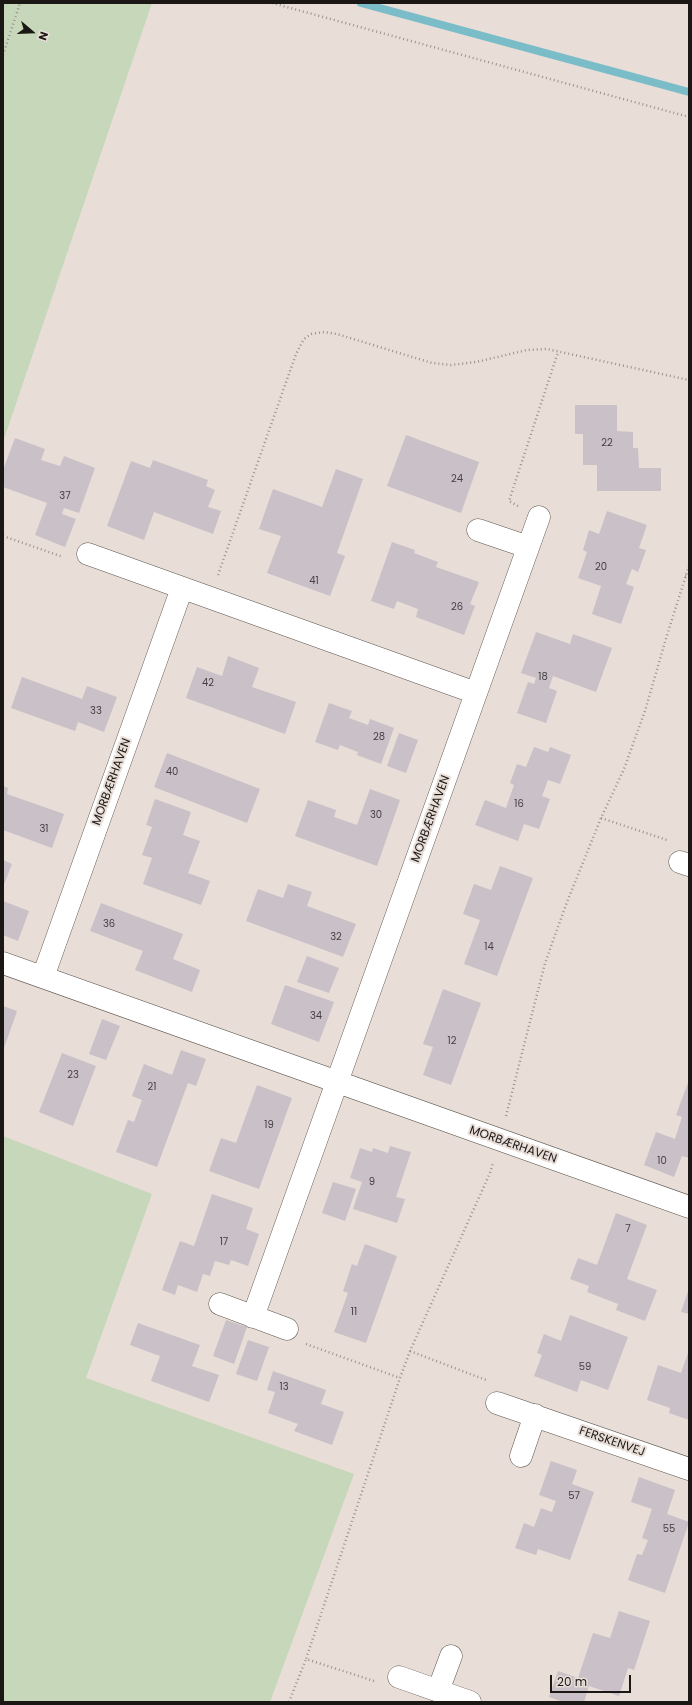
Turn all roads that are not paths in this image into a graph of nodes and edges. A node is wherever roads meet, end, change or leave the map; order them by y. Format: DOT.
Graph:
graph roads {
  1 [pos="539,517"];
  2 [pos="478,530"];
  3 [pos="528,547"];
  4 [pos="88,554"];
  5 [pos="182,588"];
  6 [pos="476,693"];
  7 [pos="3,963"];
  8 [pos="43,977"];
  9 [pos="337,1082"];
  10 [pos="689,1207"];
  11 [pos="220,1304"];
  12 [pos="253,1317"];
  13 [pos="287,1329"];
  14 [pos="496,1403"];
  15 [pos="535,1416"];
  16 [pos="521,1456"];
  17 [pos="689,1469"];
  18 [pos="450,1656"];
  19 [pos="399,1677"];
  20 [pos="438,1691"];
  21 [pos="470,1702"];
  1 -- 3 [label="street, MORBÆRHAVEN"];
  2 -- 3 [label="street"];
  3 -- 6 [label="street, MORBÆRHAVEN"];
  4 -- 5 [label="street"];
  5 -- 6 [label="street"];
  5 -- 8 [label="street, MORBÆRHAVEN"];
  6 -- 9 [label="street, MORBÆRHAVEN"];
  7 -- 8 [label="street, MORBÆRHAVEN"];
  8 -- 9 [label="street, MORBÆRHAVEN"];
  9 -- 10 [label="street, MORBÆRHAVEN"];
  9 -- 12 [label="street, MORBÆRHAVEN"];
  11 -- 12 [label="street"];
  12 -- 13 [label="street"];
  14 -- 15 [label="street, FERSKENVEJ"];
  15 -- 16 [label="street"];
  15 -- 17 [label="street, FERSKENVEJ"];
  18 -- 20 [label="street"];
  19 -- 20 [label="street"];
  20 -- 21 [label="street"];
}
